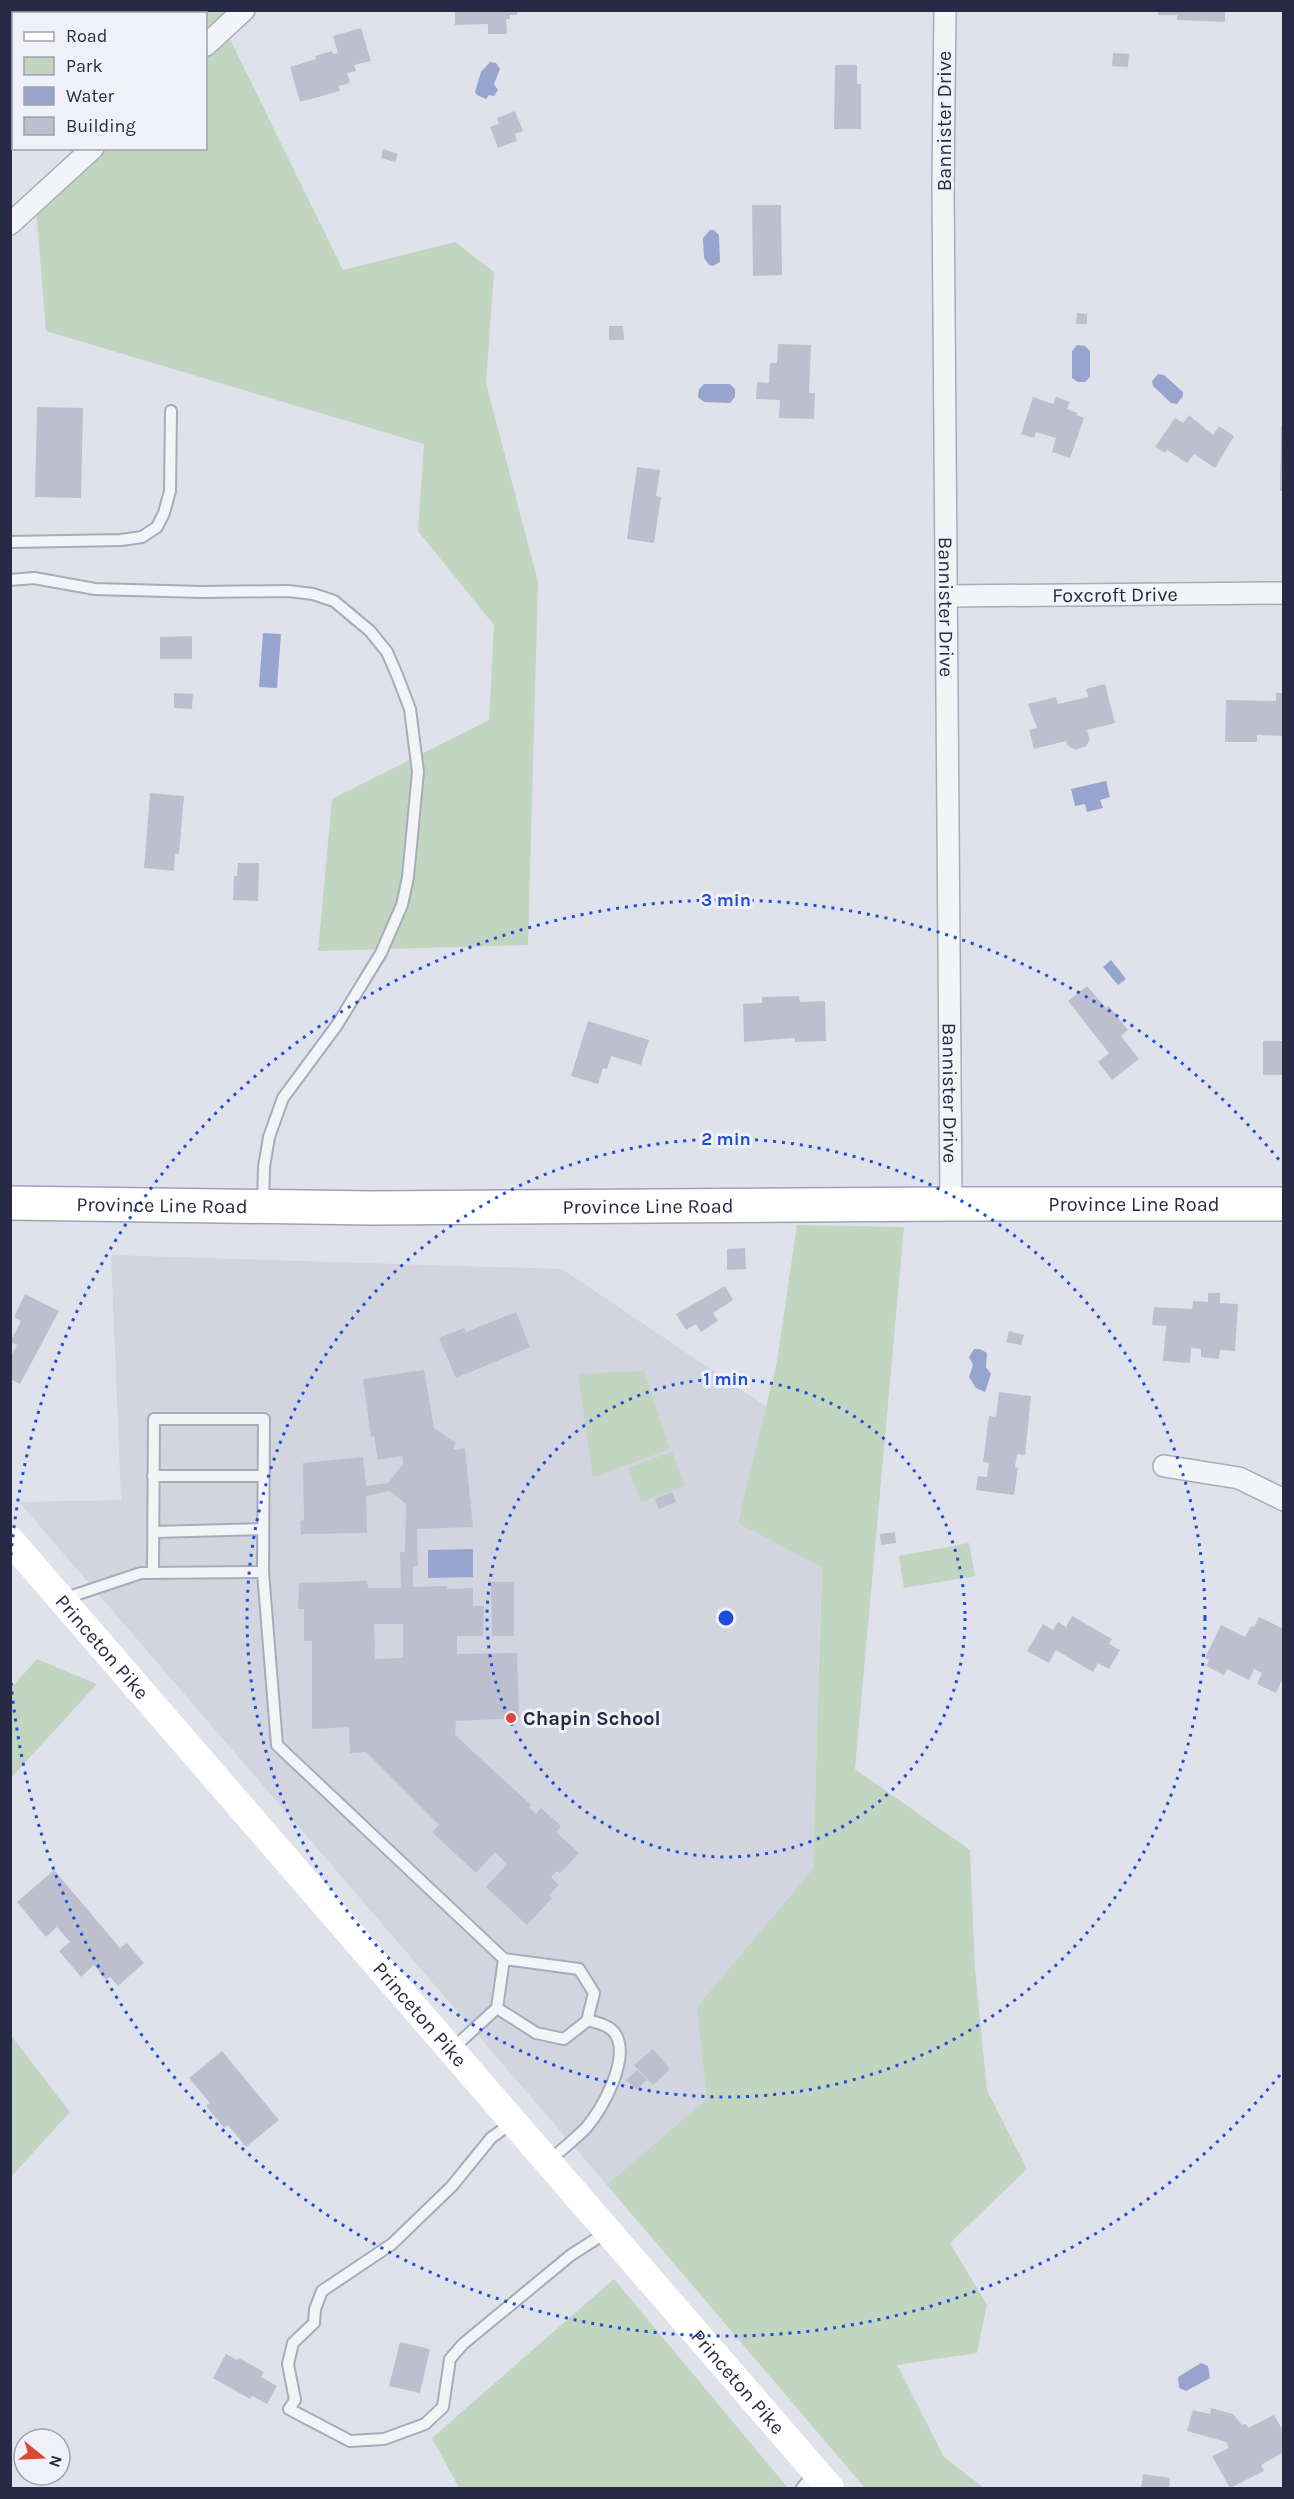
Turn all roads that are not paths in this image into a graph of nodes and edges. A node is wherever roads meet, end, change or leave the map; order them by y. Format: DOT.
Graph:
graph roads {
  1 [pos="244,10"];
  2 [pos="945,10"];
  3 [pos="207,44"];
  4 [pos="91,150"];
  5 [pos="10,224"];
  6 [pos="171,411"];
  7 [pos="10,542"];
  8 [pos="10,580"];
  9 [pos="1284,593"];
  10 [pos="947,596"];
  11 [pos="10,1203"];
  12 [pos="951,1204"];
  13 [pos="1284,1204"];
  14 [pos="264,1207"];
  15 [pos="1164,1466"];
  16 [pos="153,1476"];
  17 [pos="264,1476"];
  18 [pos="1284,1500"];
  19 [pos="263,1529"];
  20 [pos="153,1532"];
  21 [pos="10,1540"];
  22 [pos="263,1572"];
  23 [pos="153,1573"];
  24 [pos="62,1600"];
  25 [pos="504,1959"];
  26 [pos="497,2007"];
  27 [pos="588,2020"];
  28 [pos="451,2050"];
  29 [pos="513,2122"];
  30 [pos="548,2162"];
  31 [pos="608,2231"];
  32 [pos="816,2483"];
  1 -- 3 [label="street"];
  2 -- 10 [label="street, Bannister Drive"];
  4 -- 5 [label="street"];
  6 -- 7 [label="lane"];
  8 -- 14 [label="lane"];
  9 -- 10 [label="street, Foxcroft Drive"];
  10 -- 12 [label="street, Bannister Drive"];
  11 -- 14 [label="main road, Province Line Road"];
  12 -- 13 [label="main road, Province Line Road"];
  12 -- 14 [label="main road, Province Line Road"];
  15 -- 18 [label="street"];
  16 -- 17 [label="lane"];
  16 -- 17 [label="lane"];
  16 -- 20 [label="lane"];
  17 -- 19 [label="lane"];
  19 -- 20 [label="lane"];
  19 -- 22 [label="lane"];
  20 -- 23 [label="lane"];
  21 -- 24 [label="main road, Princeton Pike"];
  22 -- 23 [label="lane"];
  22 -- 25 [label="lane"];
  23 -- 24 [label="lane"];
  24 -- 28 [label="main road, Princeton Pike"];
  25 -- 26 [label="lane"];
  25 -- 27 [label="lane"];
  26 -- 27 [label="lane"];
  26 -- 28 [label="lane"];
  27 -- 30 [label="lane"];
  28 -- 29 [label="main road, Princeton Pike"];
  29 -- 30 [label="main road, Princeton Pike"];
  29 -- 31 [label="lane"];
  30 -- 31 [label="main road, Princeton Pike"];
  31 -- 32 [label="main road, Princeton Pike"];
}
